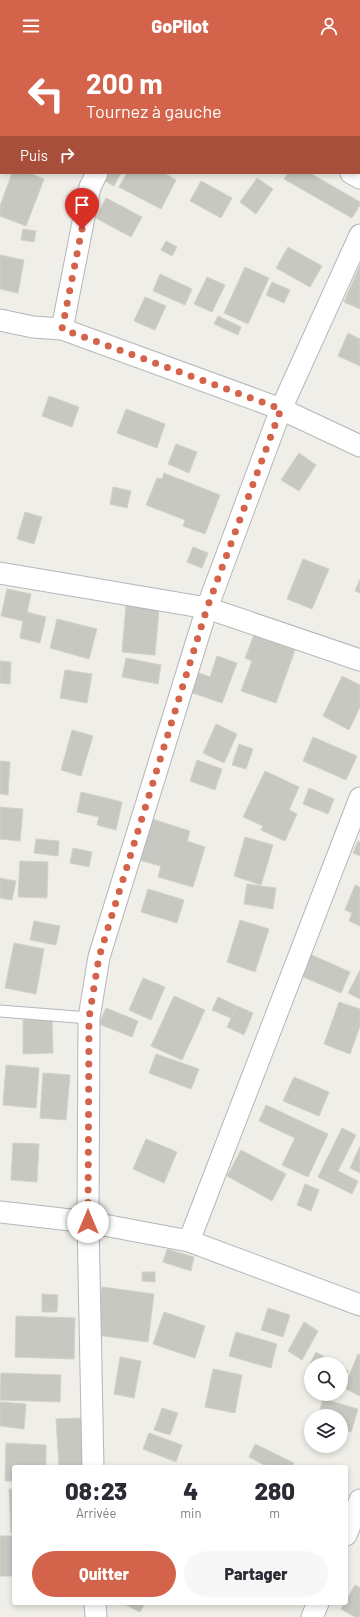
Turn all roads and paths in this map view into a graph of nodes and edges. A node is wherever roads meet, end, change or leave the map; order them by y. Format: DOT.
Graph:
graph roads {
  1 [pos="96,174"];
  2 [pos="360,235"];
  3 [pos="0,320"];
  4 [pos="62,329"];
  5 [pos="281,409"];
  6 [pos="360,446"];
  7 [pos="0,573"];
  8 [pos="207,608"];
  9 [pos="360,660"];
  10 [pos="360,798"];
  11 [pos="0,1011"];
  12 [pos="89,1018"];
  13 [pos="0,1212"];
  14 [pos="88,1222"];
  15 [pos="189,1241"];
  16 [pos="360,1305"];
  17 [pos="92,1465"];
  18 [pos="360,1500"];
  19 [pos="348,1529"];
  20 [pos="95,1605"];
  21 [pos="317,1605"];
  22 [pos="96,1617"];
  23 [pos="312,1617"];
  1 -- 4 [label="street"];
  2 -- 5 [label="street"];
  3 -- 4 [label="street"];
  4 -- 5 [label="street"];
  5 -- 6 [label="street"];
  5 -- 8 [label="street"];
  7 -- 8 [label="street"];
  8 -- 9 [label="street"];
  8 -- 12 [label="street"];
  10 -- 15 [label="street"];
  11 -- 12 [label="lane"];
  12 -- 14 [label="street"];
  13 -- 14 [label="street"];
  14 -- 15 [label="street"];
  14 -- 17 [label="street"];
  15 -- 16 [label="street"];
  18 -- 19 [label="street"];
  20 -- 22 [label="street"];
  21 -- 23 [label="street"];
}
